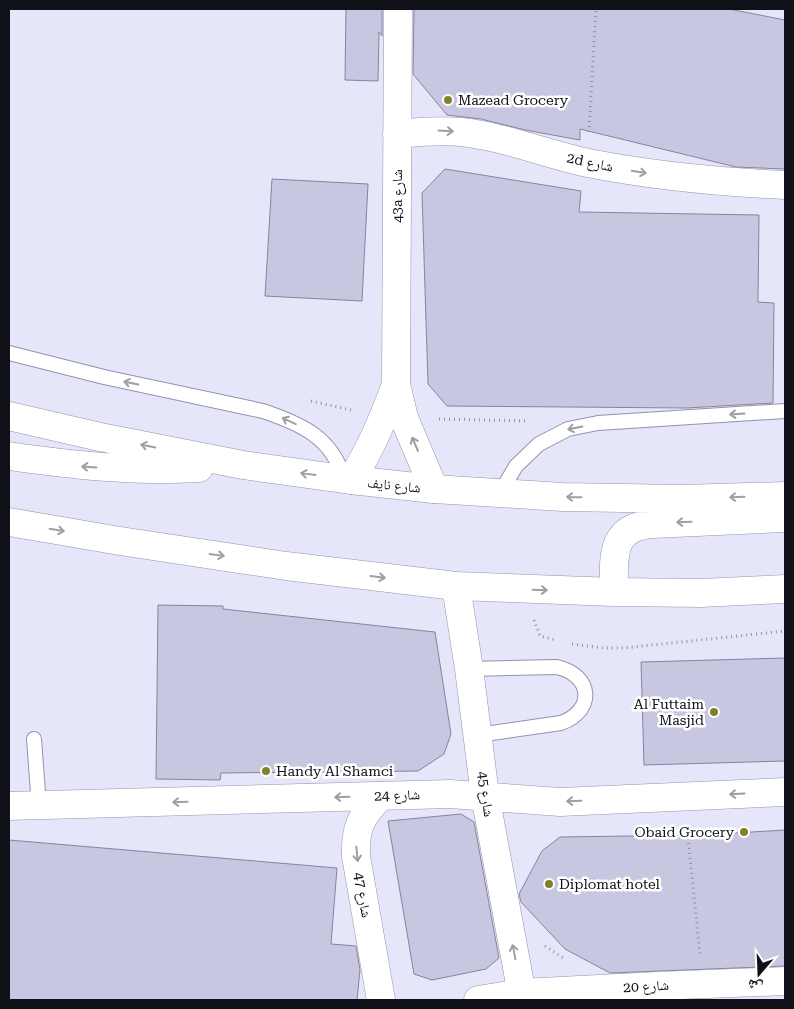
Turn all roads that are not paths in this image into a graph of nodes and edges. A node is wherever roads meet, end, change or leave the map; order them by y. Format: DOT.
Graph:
graph roads {
  1 [pos="398,9"];
  2 [pos="397,134"];
  3 [pos="785,185"];
  4 [pos="9,353"];
  5 [pos="785,411"];
  6 [pos="9,416"];
  7 [pos="394,417"];
  8 [pos="9,456"];
  9 [pos="242,465"];
  10 [pos="347,479"];
  11 [pos="434,489"];
  12 [pos="500,494"];
  13 [pos="785,496"];
  14 [pos="785,518"];
  15 [pos="9,522"];
  16 [pos="456,586"];
  17 [pos="785,589"];
  18 [pos="614,592"];
  19 [pos="469,669"];
  20 [pos="478,735"];
  21 [pos="34,739"];
  22 [pos="785,792"];
  23 [pos="381,796"];
  24 [pos="485,796"];
  25 [pos="9,806"];
  26 [pos="39,806"];
  27 [pos="785,981"];
  28 [pos="522,997"];
  29 [pos="381,1000"];
  30 [pos="478,1000"];
  1 -- 2 [label="street, 43a شارع"];
  2 -- 3 [label="street, 2d شارع, one-way"];
  2 -- 7 [label="street, 43a شارع"];
  10 -- 4 [label="lane, one-way"];
  5 -- 12 [label="lane, one-way"];
  9 -- 6 [label="street, شارع نايف, one-way"];
  7 -- 10 [label="street, 43a شارع"];
  11 -- 7 [label="street, one-way"];
  9 -- 8 [label="street, one-way"];
  10 -- 9 [label="street, شارع نايف, one-way"];
  10 -- 11 [label="street, شارع نايف"];
  11 -- 12 [label="street, شارع نايف"];
  13 -- 12 [label="street, شارع نايف, one-way"];
  14 -- 18 [label="street, one-way"];
  15 -- 16 [label="street, one-way"];
  16 -- 18 [label="street, one-way"];
  16 -- 19 [label="street, شارع 45"];
  17 -- 18 [label="street"];
  19 -- 20 [label="street, شارع 45"];
  19 -- 20 [label="lane"];
  20 -- 24 [label="street, شارع 45"];
  21 -- 26 [label="lane"];
  22 -- 24 [label="street, شارع 24, one-way"];
  23 -- 24 [label="street, شارع 24"];
  23 -- 26 [label="street, شارع 24, one-way"];
  23 -- 29 [label="street, شارع 47, one-way"];
  28 -- 24 [label="street, شارع 45, one-way"];
  25 -- 26 [label="street, شارع 24"];
  27 -- 28 [label="street, شارع 20"];
  28 -- 30 [label="street, شارع 20"];
}
